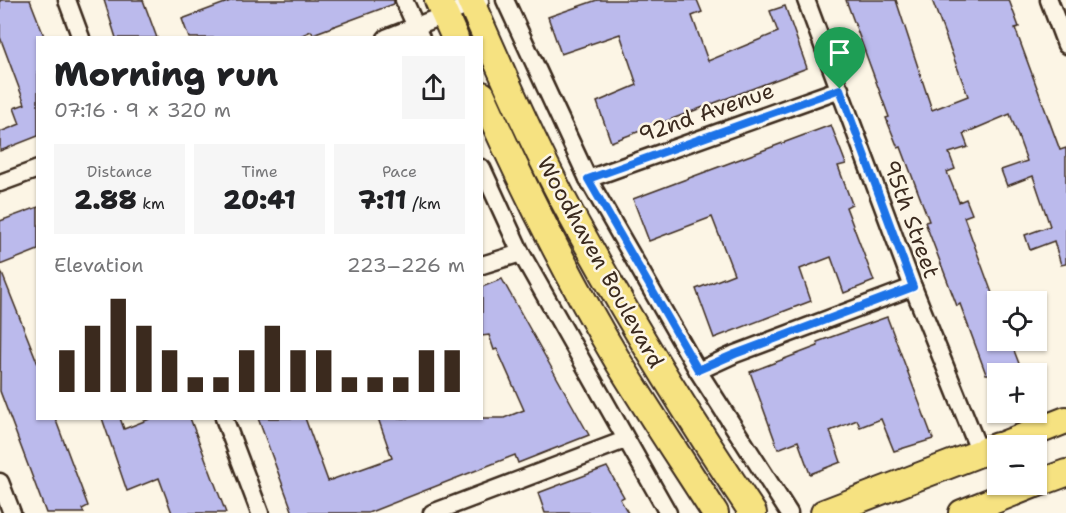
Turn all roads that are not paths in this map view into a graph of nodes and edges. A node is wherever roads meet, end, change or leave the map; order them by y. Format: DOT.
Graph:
graph roads {
  1 [pos="67,0"];
  2 [pos="404,0"];
  3 [pos="505,0"];
  4 [pos="806,0"];
  5 [pos="1049,0"];
  6 [pos="475,1"];
  7 [pos="446,18"];
  8 [pos="419,32"];
  9 [pos="80,36"];
  10 [pos="397,36"];
  11 [pos="1066,45"];
  12 [pos="840,89"];
  13 [pos="483,97"];
  14 [pos="36,170"];
  15 [pos="483,170"];
  16 [pos="588,179"];
  17 [pos="0,183"];
  18 [pos="520,253"];
  19 [pos="483,265"];
  20 [pos="913,287"];
  21 [pos="698,370"];
  22 [pos="225,420"];
  23 [pos="1066,420"];
  24 [pos="1026,435"];
  25 [pos="987,438"];
  26 [pos="625,440"];
  27 [pos="987,450"];
  28 [pos="1066,473"];
  29 [pos="1047,480"];
  30 [pos="0,482"];
  31 [pos="1019,495"];
  32 [pos="1002,506"];
  33 [pos="12,513"];
  34 [pos="260,513"];
  35 [pos="432,513"];
  36 [pos="668,513"];
  37 [pos="716,513"];
  38 [pos="753,513"];
  39 [pos="789,513"];
  40 [pos="824,513"];
  41 [pos="962,513"];
  1 -- 9 [label="street"];
  2 -- 8 [label="street"];
  3 -- 16 [label="street, Woodhaven Boulevard"];
  4 -- 12 [label="street, 95th Street"];
  5 -- 11 [label="street"];
  6 -- 7 [label="street"];
  6 -- 38 [label="main road, Woodhaven Boulevard"];
  7 -- 8 [label="street"];
  8 -- 10 [label="street"];
  12 -- 16 [label="street, 92nd Avenue"];
  12 -- 20 [label="street, 95th Street"];
  13 -- 37 [label="main road, Woodhaven Boulevard"];
  14 -- 17 [label="street"];
  15 -- 18 [label="street"];
  16 -- 21 [label="street, Woodhaven Boulevard"];
  18 -- 19 [label="street"];
  18 -- 26 [label="street"];
  20 -- 21 [label="street"];
  20 -- 25 [label="street, 95th Street"];
  21 -- 39 [label="street, Woodhaven Boulevard"];
  22 -- 34 [label="street"];
  23 -- 24 [label="main road"];
  26 -- 35 [label="street"];
  26 -- 36 [label="street"];
  27 -- 40 [label="main road"];
  28 -- 29 [label="main road"];
  30 -- 33 [label="street"];
  31 -- 32 [label="main road"];
  32 -- 41 [label="main road"];
}
